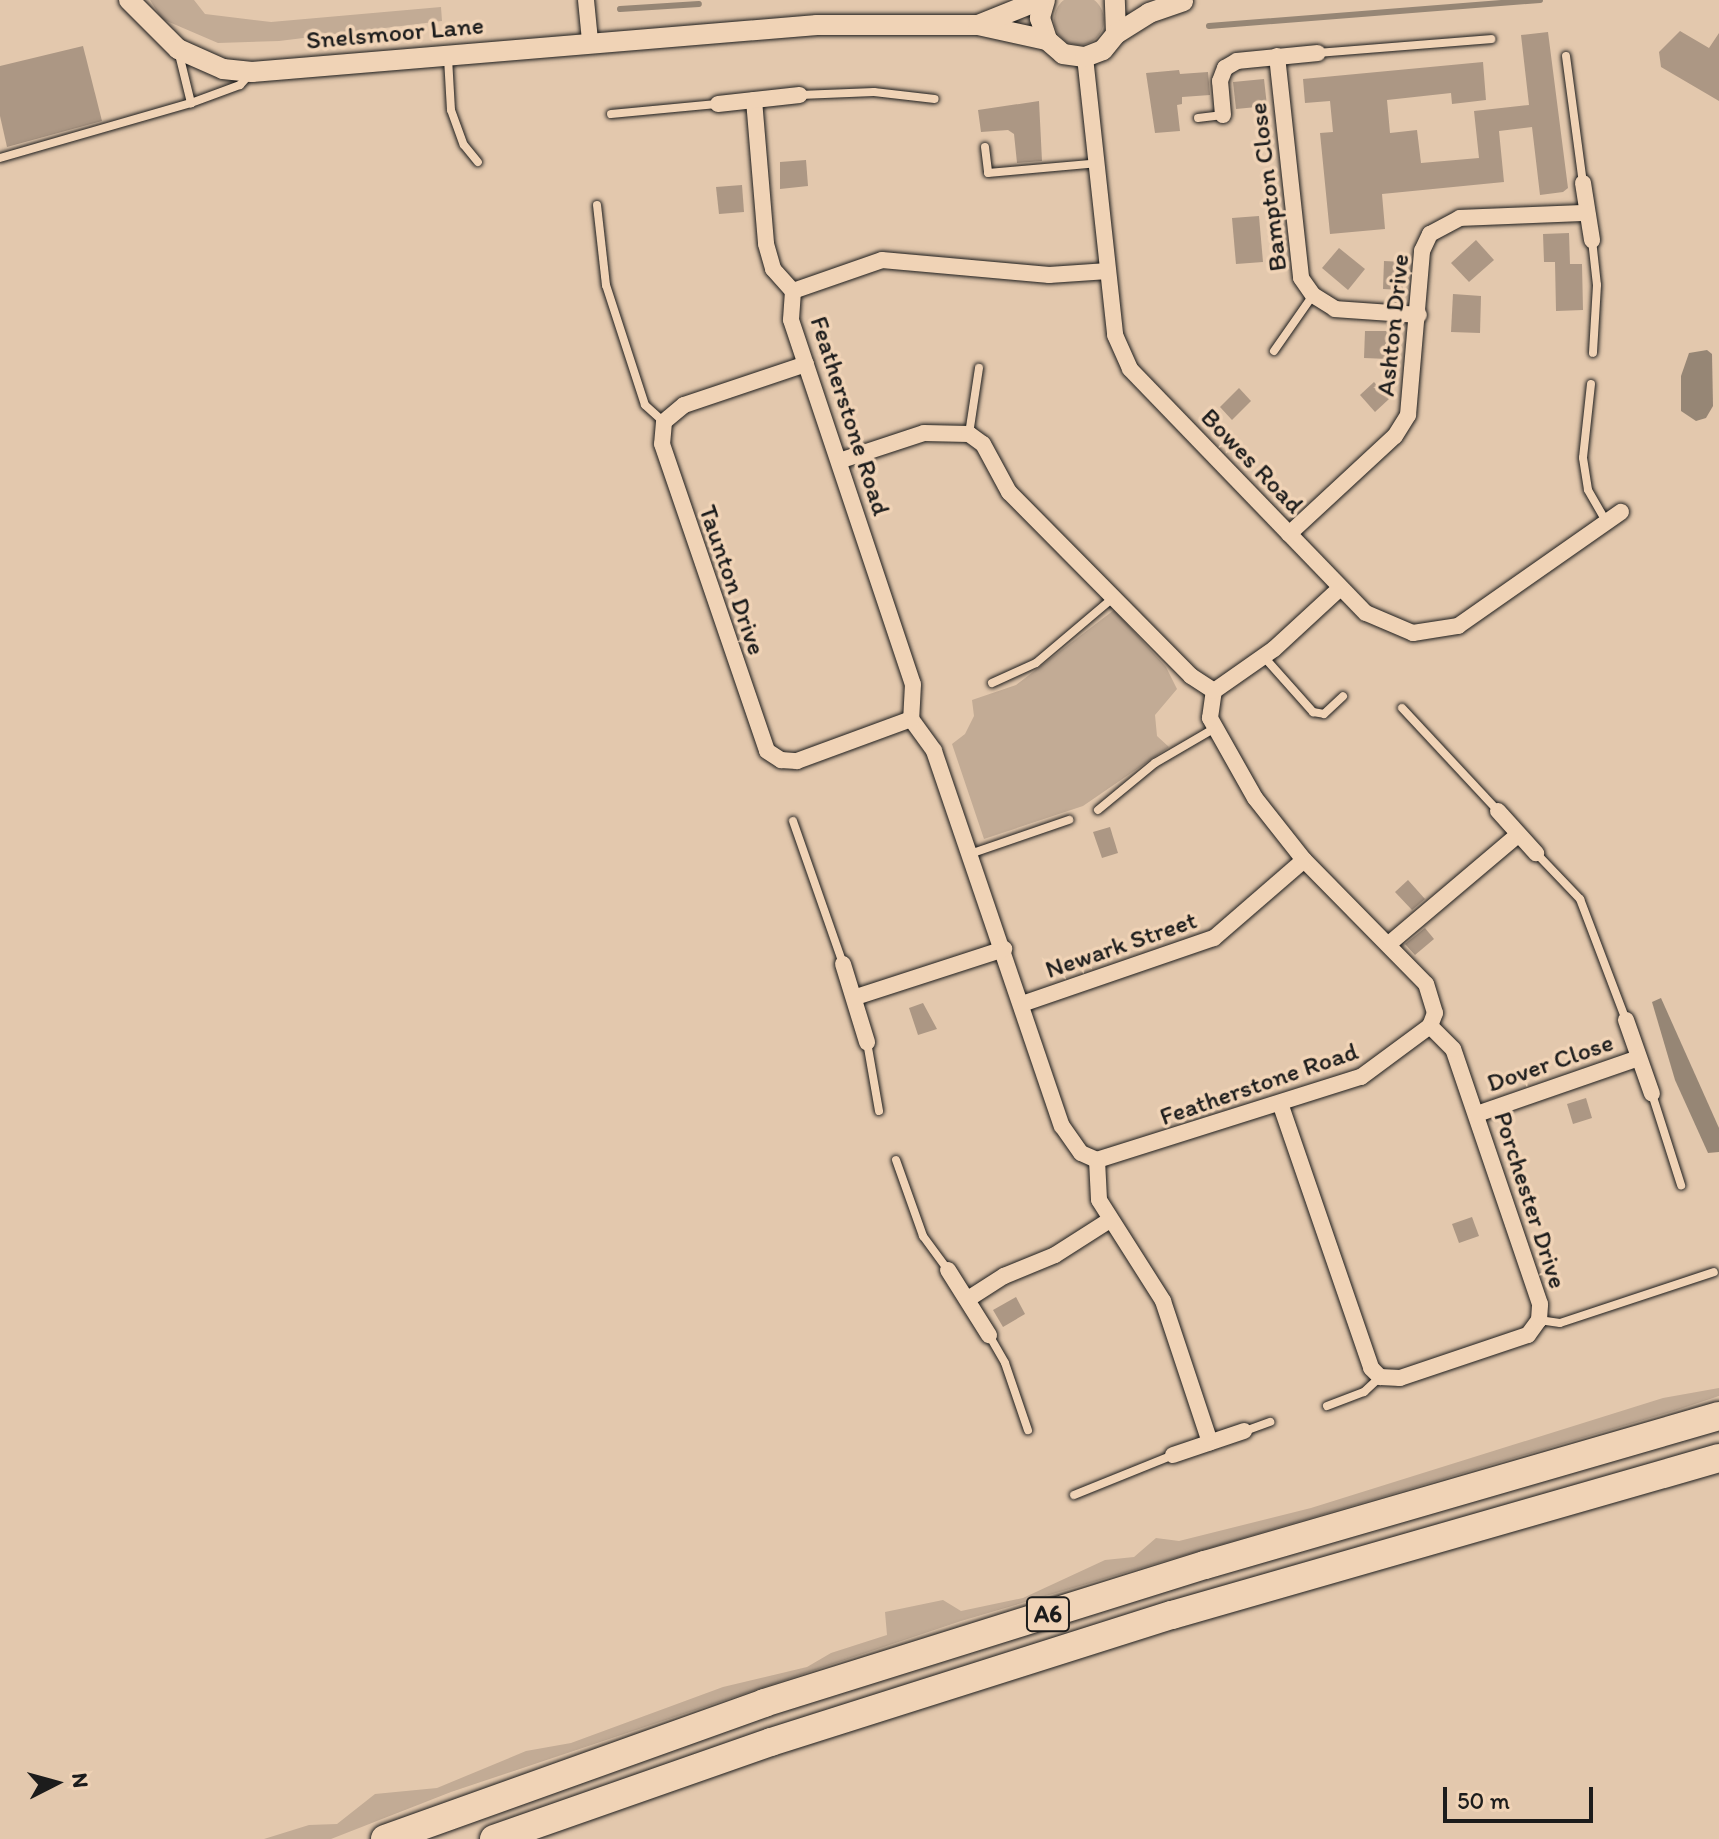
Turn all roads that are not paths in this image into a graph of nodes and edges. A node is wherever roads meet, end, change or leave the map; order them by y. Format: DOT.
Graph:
graph roads {
  1 [pos="129,0"];
  2 [pos="586,0"];
  3 [pos="1043,0"];
  4 [pos="1115,0"];
  5 [pos="1170,0"];
  6 [pos="1192,0"];
  7 [pos="1183,1"];
  8 [pos="978,25"];
  9 [pos="1116,34"];
  10 [pos="1491,39"];
  11 [pos="1047,40"];
  12 [pos="590,41"];
  13 [pos="178,49"];
  14 [pos="1318,53"];
  15 [pos="448,55"];
  16 [pos="1277,56"];
  17 [pos="1566,56"];
  18 [pos="1085,57"];
  19 [pos="252,72"];
  20 [pos="800,95"];
  21 [pos="935,99"];
  22 [pos="754,100"];
  23 [pos="191,103"];
  24 [pos="718,104"];
  25 [pos="611,114"];
  26 [pos="1223,115"];
  27 [pos="1198,118"];
  28 [pos="985,147"];
  29 [pos="0,158"];
  30 [pos="478,162"];
  31 [pos="1099,163"];
  32 [pos="1583,183"];
  33 [pos="597,205"];
  34 [pos="1587,213"];
  35 [pos="1592,240"];
  36 [pos="1108,271"];
  37 [pos="793,291"];
  38 [pos="1313,295"];
  39 [pos="1419,315"];
  40 [pos="1274,351"];
  41 [pos="1593,353"];
  42 [pos="806,364"];
  43 [pos="979,368"];
  44 [pos="1591,384"];
  45 [pos="664,422"];
  46 [pos="969,434"];
  47 [pos="839,461"];
  48 [pos="1621,512"];
  49 [pos="1605,520"];
  50 [pos="1289,534"];
  51 [pos="1339,589"];
  52 [pos="1113,598"];
  53 [pos="1264,657"];
  54 [pos="992,683"];
  55 [pos="1214,691"];
  56 [pos="1343,696"];
  57 [pos="1402,708"];
  58 [pos="911,719"];
  59 [pos="1215,728"];
  60 [pos="1098,810"];
  61 [pos="1498,811"];
  62 [pos="1069,820"];
  63 [pos="793,821"];
  64 [pos="1518,835"];
  65 [pos="1536,853"];
  66 [pos="970,854"];
  67 [pos="1304,860"];
  68 [pos="1390,943"];
  69 [pos="1004,949"];
  70 [pos="843,964"];
  71 [pos="856,997"];
  72 [pos="1022,1004"];
  73 [pos="1626,1020"];
  74 [pos="1430,1026"];
  75 [pos="867,1042"];
  76 [pos="1639,1058"];
  77 [pos="1652,1094"];
  78 [pos="1280,1103"];
  79 [pos="879,1111"];
  80 [pos="1477,1114"];
  81 [pos="896,1160"];
  82 [pos="1097,1160"];
  83 [pos="1681,1185"];
  84 [pos="1110,1220"];
  85 [pos="948,1270"];
  86 [pos="1714,1272"];
  87 [pos="968,1299"];
  88 [pos="1539,1320"];
  89 [pos="989,1335"];
  90 [pos="1380,1377"];
  91 [pos="1327,1406"];
  92 [pos="1719,1416"];
  93 [pos="1270,1422"];
  94 [pos="1028,1430"];
  95 [pos="1244,1431"];
  96 [pos="1210,1442"];
  97 [pos="1173,1455"];
  98 [pos="1719,1458"];
  99 [pos="1074,1495"];
  100 [pos="385,1839"];
  101 [pos="494,1839"];
  1 -- 13 [label="street, Snelsmoor Lane"];
  2 -- 12 [label="street"];
  3 -- 8 [label="street, Snelsmoor Lane"];
  3 -- 11 [label="street"];
  4 -- 9 [label="street"];
  5 -- 7 [label="street"];
  6 -- 7 [label="street"];
  7 -- 9 [label="street"];
  8 -- 11 [label="street, Snelsmoor Lane"];
  8 -- 12 [label="street, Snelsmoor Lane"];
  9 -- 18 [label="street"];
  10 -- 14 [label="lane"];
  11 -- 18 [label="street, Snelsmoor Lane"];
  12 -- 15 [label="street, Snelsmoor Lane"];
  13 -- 19 [label="street, Snelsmoor Lane"];
  13 -- 23 [label="lane"];
  14 -- 16 [label="street"];
  15 -- 19 [label="street, Snelsmoor Lane"];
  15 -- 30 [label="lane"];
  16 -- 26 [label="street"];
  16 -- 38 [label="street, Bampton Close"];
  17 -- 32 [label="lane"];
  18 -- 31 [label="street, Bowes Road"];
  19 -- 23 [label="lane"];
  20 -- 21 [label="lane"];
  20 -- 22 [label="street"];
  22 -- 24 [label="street"];
  22 -- 37 [label="street"];
  23 -- 29 [label="lane"];
  24 -- 25 [label="lane"];
  26 -- 27 [label="lane"];
  28 -- 31 [label="lane"];
  31 -- 36 [label="street, Bowes Road"];
  32 -- 34 [label="street"];
  33 -- 45 [label="lane"];
  34 -- 35 [label="street"];
  34 -- 39 [label="street, Ashton Drive"];
  35 -- 41 [label="lane"];
  36 -- 37 [label="street, Featherstone Road"];
  36 -- 50 [label="street, Bowes Road"];
  37 -- 42 [label="street, Featherstone Road"];
  38 -- 39 [label="street, Bampton Close"];
  38 -- 40 [label="lane"];
  39 -- 50 [label="street, Ashton Drive"];
  42 -- 45 [label="street"];
  42 -- 47 [label="street, Featherstone Road"];
  43 -- 46 [label="lane"];
  44 -- 49 [label="lane"];
  45 -- 58 [label="street, Taunton Drive"];
  46 -- 47 [label="street"];
  46 -- 52 [label="street"];
  47 -- 58 [label="street, Featherstone Road"];
  48 -- 49 [label="street, Bowes Road"];
  49 -- 51 [label="street, Bowes Road"];
  50 -- 51 [label="street, Bowes Road"];
  51 -- 53 [label="street"];
  52 -- 54 [label="lane"];
  52 -- 55 [label="street"];
  53 -- 55 [label="street"];
  53 -- 56 [label="lane"];
  55 -- 59 [label="street"];
  57 -- 61 [label="lane"];
  58 -- 66 [label="street"];
  59 -- 60 [label="lane"];
  59 -- 67 [label="street"];
  61 -- 64 [label="street"];
  62 -- 66 [label="lane"];
  63 -- 70 [label="lane"];
  64 -- 65 [label="street"];
  64 -- 68 [label="street"];
  65 -- 73 [label="lane"];
  66 -- 69 [label="street"];
  67 -- 68 [label="street"];
  67 -- 72 [label="street, Newark Street"];
  68 -- 74 [label="street"];
  69 -- 71 [label="street"];
  69 -- 72 [label="street"];
  70 -- 71 [label="street"];
  71 -- 75 [label="street"];
  72 -- 82 [label="street"];
  73 -- 76 [label="street, Dover Close"];
  74 -- 78 [label="street, Featherstone Road"];
  74 -- 80 [label="street, Porchester Drive"];
  75 -- 79 [label="lane"];
  76 -- 77 [label="street, Dover Close"];
  76 -- 80 [label="street, Dover Close"];
  77 -- 83 [label="lane"];
  78 -- 82 [label="street, Featherstone Road"];
  78 -- 90 [label="street"];
  80 -- 88 [label="street, Porchester Drive"];
  81 -- 85 [label="lane"];
  82 -- 84 [label="street"];
  84 -- 87 [label="street"];
  84 -- 96 [label="street"];
  85 -- 87 [label="street"];
  86 -- 88 [label="lane"];
  87 -- 89 [label="street"];
  88 -- 90 [label="street, Porchester Drive"];
  89 -- 94 [label="lane"];
  90 -- 91 [label="lane"];
  92 -- 100 [label="highway, A6"];
  93 -- 95 [label="lane"];
  95 -- 96 [label="street"];
  96 -- 97 [label="street"];
  97 -- 99 [label="lane"];
  98 -- 101 [label="highway, A6"];
}
